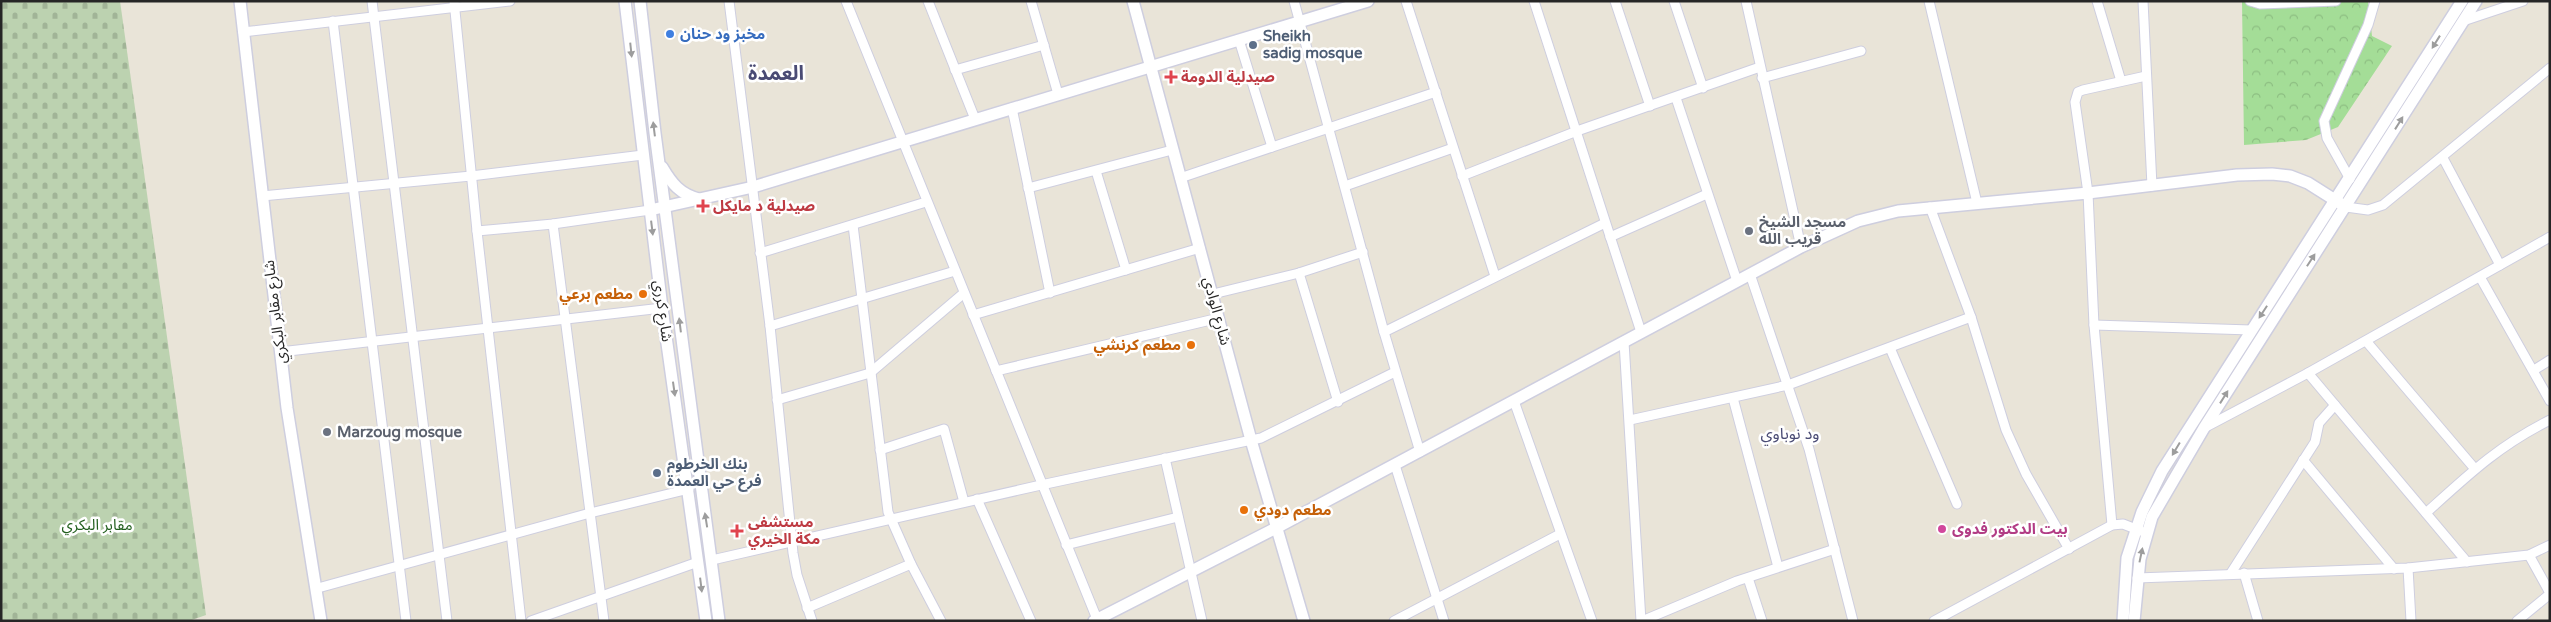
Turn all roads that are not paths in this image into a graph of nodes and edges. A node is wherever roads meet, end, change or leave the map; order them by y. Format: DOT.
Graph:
graph roads {
  1 [pos="240,1"];
  2 [pos="372,1"];
  3 [pos="510,1"];
  4 [pos="625,1"];
  5 [pos="640,1"];
  6 [pos="729,1"];
  7 [pos="846,1"];
  8 [pos="928,1"];
  9 [pos="1031,1"];
  10 [pos="1133,1"];
  11 [pos="1294,1"];
  12 [pos="1368,1"];
  13 [pos="1406,1"];
  14 [pos="1534,1"];
  15 [pos="1615,1"];
  16 [pos="1674,1"];
  17 [pos="1746,1"];
  18 [pos="1929,1"];
  19 [pos="2098,1"];
  20 [pos="2143,1"];
  21 [pos="2250,1"];
  22 [pos="2336,1"];
  23 [pos="2375,1"];
  24 [pos="2462,1"];
  25 [pos="2476,1"];
  26 [pos="2523,1"];
  27 [pos="454,4"];
  28 [pos="374,16"];
  29 [pos="333,21"];
  30 [pos="2463,21"];
  31 [pos="1301,22"];
  32 [pos="243,32"];
  33 [pos="1239,40"];
  34 [pos="1044,45"];
  35 [pos="1861,51"];
  36 [pos="1151,66"];
  37 [pos="1760,67"];
  38 [pos="2550,68"];
  39 [pos="955,70"];
  40 [pos="2146,76"];
  41 [pos="1762,78"];
  42 [pos="2121,81"];
  43 [pos="1703,88"];
  44 [pos="650,90"];
  45 [pos="636,92"];
  46 [pos="1436,92"];
  47 [pos="1058,94"];
  48 [pos="1676,98"];
  49 [pos="1650,106"];
  50 [pos="1012,108"];
  51 [pos="975,119"];
  52 [pos="1330,128"];
  53 [pos="1578,131"];
  54 [pos="901,142"];
  55 [pos="1272,147"];
  56 [pos="1453,148"];
  57 [pos="1172,150"];
  58 [pos="643,155"];
  59 [pos="2442,158"];
  60 [pos="659,164"];
  61 [pos="1096,171"];
  62 [pos="471,176"];
  63 [pos="1462,176"];
  64 [pos="1180,178"];
  65 [pos="2350,179"];
  66 [pos="394,183"];
  67 [pos="1345,186"];
  68 [pos="2152,186"];
  69 [pos="353,187"];
  70 [pos="753,187"];
  71 [pos="1028,188"];
  72 [pos="2088,193"];
  73 [pos="1707,194"];
  74 [pos="262,196"];
  75 [pos="701,200"];
  76 [pos="926,202"];
  77 [pos="1978,203"];
  78 [pos="2341,204"];
  79 [pos="665,207"];
  80 [pos="1930,207"];
  81 [pos="650,210"];
  82 [pos="1605,223"];
  83 [pos="553,224"];
  84 [pos="853,225"];
  85 [pos="477,231"];
  86 [pos="1610,237"];
  87 [pos="2550,237"];
  88 [pos="1800,247"];
  89 [pos="1200,248"];
  90 [pos="1363,252"];
  91 [pos="760,253"];
  92 [pos="2500,265"];
  93 [pos="1126,270"];
  94 [pos="955,271"];
  95 [pos="1299,273"];
  96 [pos="1750,274"];
  97 [pos="1495,276"];
  98 [pos="2480,277"];
  99 [pos="1737,281"];
  100 [pos="964,293"];
  101 [pos="1050,293"];
  102 [pos="1213,294"];
  103 [pos="864,298"];
  104 [pos="662,308"];
  105 [pos="973,315"];
  106 [pos="1972,317"];
  107 [pos="1219,318"];
  108 [pos="564,320"];
  109 [pos="2094,325"];
  110 [pos="770,326"];
  111 [pos="488,328"];
  112 [pos="2251,330"];
  113 [pos="1384,332"];
  114 [pos="1641,332"];
  115 [pos="412,338"];
  116 [pos="2366,341"];
  117 [pos="371,342"];
  118 [pos="1624,342"];
  119 [pos="1890,348"];
  120 [pos="280,352"];
  121 [pos="2550,360"];
  122 [pos="996,370"];
  123 [pos="2534,370"];
  124 [pos="1395,372"];
  125 [pos="870,373"];
  126 [pos="2308,374"];
  127 [pos="1788,385"];
  128 [pos="1733,398"];
  129 [pos="777,400"];
  130 [pos="1514,401"];
  131 [pos="2550,401"];
  132 [pos="1338,402"];
  133 [pos="2335,405"];
  134 [pos="1630,420"];
  135 [pos="2550,420"];
  136 [pos="2204,428"];
  137 [pos="1251,440"];
  138 [pos="880,450"];
  139 [pos="1420,452"];
  140 [pos="1165,458"];
  141 [pos="2303,460"];
  142 [pos="1395,465"];
  143 [pos="2474,469"];
  144 [pos="1041,485"];
  145 [pos="688,489"];
  146 [pos="977,499"];
  147 [pos="964,502"];
  148 [pos="1957,504"];
  149 [pos="590,513"];
  150 [pos="2426,513"];
  151 [pos="1178,517"];
  152 [pos="890,519"];
  153 [pos="2112,525"];
  154 [pos="1276,528"];
  155 [pos="2141,531"];
  156 [pos="1560,534"];
  157 [pos="510,535"];
  158 [pos="792,541"];
  159 [pos="1066,545"];
  160 [pos="2550,546"];
  161 [pos="1835,549"];
  162 [pos="2069,549"];
  163 [pos="437,554"];
  164 [pos="2529,555"];
  165 [pos="712,560"];
  166 [pos="698,562"];
  167 [pos="2467,562"];
  168 [pos="911,564"];
  169 [pos="398,565"];
  170 [pos="1778,567"];
  171 [pos="2408,568"];
  172 [pos="2394,569"];
  173 [pos="1191,572"];
  174 [pos="2231,573"];
  175 [pos="2244,573"];
  176 [pos="1748,578"];
  177 [pos="2137,578"];
  178 [pos="318,588"];
  179 [pos="2550,594"];
  180 [pos="600,595"];
  181 [pos="1436,600"];
  182 [pos="807,608"];
  183 [pos="1096,620"];
  184 [pos="321,621"];
  185 [pos="406,621"];
  186 [pos="447,621"];
  187 [pos="521,621"];
  188 [pos="531,621"];
  189 [pos="604,621"];
  190 [pos="706,621"];
  191 [pos="719,621"];
  192 [pos="812,621"];
  193 [pos="941,621"];
  194 [pos="1031,621"];
  195 [pos="1202,621"];
  196 [pos="1304,621"];
  197 [pos="1394,621"];
  198 [pos="1444,621"];
  199 [pos="1592,621"];
  200 [pos="1642,621"];
  201 [pos="1762,621"];
  202 [pos="1853,621"];
  203 [pos="1934,621"];
  204 [pos="2123,621"];
  205 [pos="2134,621"];
  206 [pos="2258,621"];
  207 [pos="2411,621"];
  208 [pos="2517,621"];
  1 -- 32 [label="main road, شارع مقابر البكري"];
  2 -- 28 [label="street"];
  3 -- 27 [label="street"];
  4 -- 45 [label="main road, شارع كرري, one-way"];
  5 -- 44 [label="main road, شارع كرري"];
  6 -- 70 [label="street"];
  7 -- 54 [label="street"];
  8 -- 39 [label="street"];
  9 -- 34 [label="street"];
  10 -- 36 [label="main road, شارع الوادي"];
  11 -- 31 [label="street"];
  12 -- 31 [label="main road"];
  13 -- 46 [label="street"];
  14 -- 53 [label="street"];
  15 -- 49 [label="street"];
  16 -- 43 [label="street"];
  17 -- 37 [label="street"];
  18 -- 77 [label="street"];
  19 -- 42 [label="street"];
  20 -- 40 [label="street"];
  21 -- 22 [label="street"];
  23 -- 65 [label="street"];
  24 -- 65 [label="main road, one-way"];
  25 -- 30 [label="main road"];
  26 -- 30 [label="street"];
  27 -- 28 [label="street"];
  27 -- 62 [label="street"];
  28 -- 29 [label="street"];
  28 -- 66 [label="street"];
  29 -- 32 [label="street"];
  29 -- 69 [label="street"];
  78 -- 30 [label="main road, one-way"];
  31 -- 33 [label="main road"];
  31 -- 52 [label="street"];
  32 -- 74 [label="main road, شارع مقابر البكري"];
  33 -- 36 [label="main road"];
  33 -- 55 [label="street"];
  34 -- 39 [label="street"];
  34 -- 47 [label="street"];
  35 -- 41 [label="street"];
  36 -- 47 [label="main road"];
  36 -- 57 [label="main road, شارع الوادي"];
  37 -- 41 [label="street"];
  37 -- 43 [label="street"];
  38 -- 59 [label="street"];
  39 -- 51 [label="street"];
  40 -- 42 [label="street"];
  40 -- 68 [label="street"];
  41 -- 88 [label="street"];
  42 -- 72 [label="street"];
  43 -- 48 [label="street"];
  44 -- 45 [label="main road"];
  60 -- 44 [label="main road, شارع كرري, one-way"];
  45 -- 58 [label="main road, شارع كرري"];
  46 -- 52 [label="street"];
  46 -- 56 [label="street"];
  47 -- 50 [label="main road"];
  48 -- 49 [label="street"];
  48 -- 73 [label="street"];
  49 -- 53 [label="street"];
  50 -- 51 [label="main road"];
  50 -- 71 [label="street"];
  51 -- 54 [label="main road"];
  52 -- 55 [label="street"];
  52 -- 67 [label="street"];
  53 -- 63 [label="street"];
  53 -- 82 [label="street"];
  54 -- 70 [label="main road"];
  54 -- 76 [label="street"];
  55 -- 64 [label="street"];
  56 -- 63 [label="street"];
  56 -- 67 [label="street"];
  57 -- 61 [label="street"];
  57 -- 64 [label="main road, شارع الوادي"];
  58 -- 62 [label="street"];
  58 -- 81 [label="main road, شارع كرري"];
  59 -- 78 [label="street"];
  59 -- 92 [label="street"];
  60 -- 75 [label="main road"];
  60 -- 79 [label="main road, شارع كرري"];
  61 -- 71 [label="street"];
  61 -- 93 [label="street"];
  62 -- 66 [label="street"];
  62 -- 85 [label="street"];
  63 -- 97 [label="street"];
  64 -- 89 [label="main road, شارع الوادي"];
  65 -- 78 [label="main road"];
  66 -- 69 [label="street"];
  66 -- 115 [label="street"];
  67 -- 90 [label="street"];
  68 -- 72 [label="main road"];
  68 -- 78 [label="main road"];
  69 -- 74 [label="street"];
  69 -- 117 [label="street"];
  70 -- 75 [label="main road"];
  70 -- 91 [label="street"];
  71 -- 101 [label="street"];
  72 -- 77 [label="main road"];
  72 -- 109 [label="street"];
  73 -- 86 [label="street"];
  73 -- 99 [label="street"];
  74 -- 120 [label="main road, شارع مقابر البكري"];
  75 -- 79 [label="main road"];
  76 -- 84 [label="street"];
  76 -- 94 [label="street"];
  77 -- 80 [label="main road"];
  78 -- 112 [label="main road, one-way"];
  136 -- 78 [label="main road, one-way"];
  79 -- 81 [label="main road"];
  165 -- 79 [label="main road, شارع كرري, one-way"];
  80 -- 88 [label="main road"];
  80 -- 106 [label="street"];
  81 -- 83 [label="street"];
  81 -- 104 [label="main road, شارع كرري, one-way"];
  82 -- 86 [label="street"];
  82 -- 97 [label="street"];
  83 -- 85 [label="street"];
  83 -- 108 [label="street"];
  84 -- 91 [label="street"];
  84 -- 103 [label="street"];
  85 -- 111 [label="street"];
  86 -- 114 [label="street"];
  87 -- 92 [label="street"];
  88 -- 96 [label="main road"];
  89 -- 93 [label="street"];
  89 -- 102 [label="main road, شارع الوادي"];
  90 -- 95 [label="street"];
  90 -- 113 [label="street"];
  91 -- 110 [label="street"];
  92 -- 98 [label="street"];
  93 -- 101 [label="street"];
  94 -- 100 [label="street"];
  94 -- 103 [label="street"];
  95 -- 102 [label="street"];
  95 -- 132 [label="street"];
  96 -- 99 [label="main road"];
  96 -- 127 [label="street"];
  97 -- 113 [label="street"];
  98 -- 116 [label="street"];
  98 -- 123 [label="street"];
  99 -- 114 [label="main road"];
  100 -- 105 [label="street"];
  100 -- 125 [label="street"];
  101 -- 105 [label="street"];
  102 -- 107 [label="main road, شارع الوادي"];
  103 -- 110 [label="street"];
  103 -- 125 [label="street"];
  104 -- 108 [label="street"];
  104 -- 145 [label="main road, شارع كرري, one-way"];
  105 -- 122 [label="street"];
  106 -- 119 [label="street"];
  106 -- 162 [label="street"];
  107 -- 122 [label="street"];
  107 -- 137 [label="main road, شارع الوادي"];
  108 -- 111 [label="street"];
  108 -- 149 [label="street"];
  109 -- 112 [label="street"];
  109 -- 153 [label="street"];
  110 -- 129 [label="street"];
  111 -- 115 [label="street"];
  111 -- 157 [label="street"];
  112 -- 155 [label="main road, one-way"];
  113 -- 124 [label="street"];
  114 -- 118 [label="main road"];
  115 -- 117 [label="street"];
  115 -- 163 [label="street"];
  116 -- 126 [label="street"];
  116 -- 143 [label="street"];
  117 -- 120 [label="street"];
  117 -- 169 [label="street"];
  118 -- 130 [label="main road"];
  118 -- 134 [label="street"];
  119 -- 127 [label="street"];
  119 -- 148 [label="street"];
  120 -- 178 [label="main road, شارع مقابر البكري"];
  121 -- 123 [label="street"];
  122 -- 144 [label="street"];
  123 -- 131 [label="street"];
  124 -- 132 [label="street"];
  124 -- 139 [label="street"];
  125 -- 129 [label="street"];
  125 -- 138 [label="street"];
  126 -- 133 [label="street"];
  126 -- 136 [label="street"];
  127 -- 128 [label="street"];
  127 -- 161 [label="street"];
  128 -- 134 [label="street"];
  128 -- 170 [label="street"];
  129 -- 158 [label="street"];
  130 -- 139 [label="main road"];
  130 -- 156 [label="street"];
  132 -- 137 [label="street"];
  133 -- 141 [label="street"];
  133 -- 150 [label="street"];
  134 -- 200 [label="street"];
  135 -- 143 [label="street"];
  136 -- 155 [label="main road"];
  137 -- 140 [label="street"];
  137 -- 154 [label="main road, شارع الوادي"];
  138 -- 147 [label="street"];
  138 -- 152 [label="street"];
  139 -- 142 [label="main road"];
  140 -- 144 [label="street"];
  140 -- 151 [label="street"];
  141 -- 172 [label="street"];
  141 -- 174 [label="street"];
  142 -- 154 [label="main road"];
  142 -- 181 [label="street"];
  143 -- 150 [label="street"];
  144 -- 146 [label="street"];
  144 -- 159 [label="street"];
  145 -- 149 [label="street"];
  145 -- 166 [label="main road, شارع كرري"];
  146 -- 147 [label="street"];
  146 -- 194 [label="street"];
  147 -- 152 [label="street"];
  149 -- 157 [label="street"];
  149 -- 180 [label="street"];
  150 -- 167 [label="street"];
  151 -- 159 [label="street"];
  151 -- 173 [label="street"];
  152 -- 158 [label="street"];
  152 -- 168 [label="street"];
  153 -- 155 [label="street"];
  153 -- 162 [label="street"];
  154 -- 173 [label="main road"];
  154 -- 196 [label="main road, شارع الوادي"];
  177 -- 155 [label="main road, one-way"];
  155 -- 204 [label="main road"];
  156 -- 181 [label="street"];
  156 -- 199 [label="street"];
  157 -- 163 [label="street"];
  157 -- 187 [label="street"];
  158 -- 165 [label="street"];
  158 -- 182 [label="street"];
  159 -- 183 [label="street"];
  160 -- 164 [label="street"];
  161 -- 170 [label="street"];
  161 -- 202 [label="street"];
  162 -- 203 [label="street"];
  163 -- 169 [label="street"];
  163 -- 186 [label="street"];
  164 -- 167 [label="street"];
  164 -- 179 [label="street"];
  165 -- 191 [label="main road, شارع كرري"];
  166 -- 180 [label="street"];
  166 -- 190 [label="main road, شارع كرري, one-way"];
  167 -- 171 [label="street"];
  168 -- 182 [label="street"];
  168 -- 193 [label="street"];
  169 -- 178 [label="street"];
  169 -- 185 [label="street"];
  170 -- 176 [label="street"];
  171 -- 172 [label="street"];
  171 -- 207 [label="street"];
  172 -- 175 [label="street"];
  173 -- 183 [label="main road"];
  173 -- 195 [label="street"];
  174 -- 175 [label="street"];
  174 -- 177 [label="street"];
  175 -- 206 [label="street"];
  176 -- 200 [label="street"];
  176 -- 201 [label="street"];
  177 -- 205 [label="main road"];
  178 -- 184 [label="main road, شارع مقابر البكري"];
  179 -- 208 [label="street"];
  180 -- 188 [label="street"];
  180 -- 189 [label="street"];
  181 -- 197 [label="street"];
  181 -- 198 [label="street"];
  182 -- 192 [label="street"];
}
